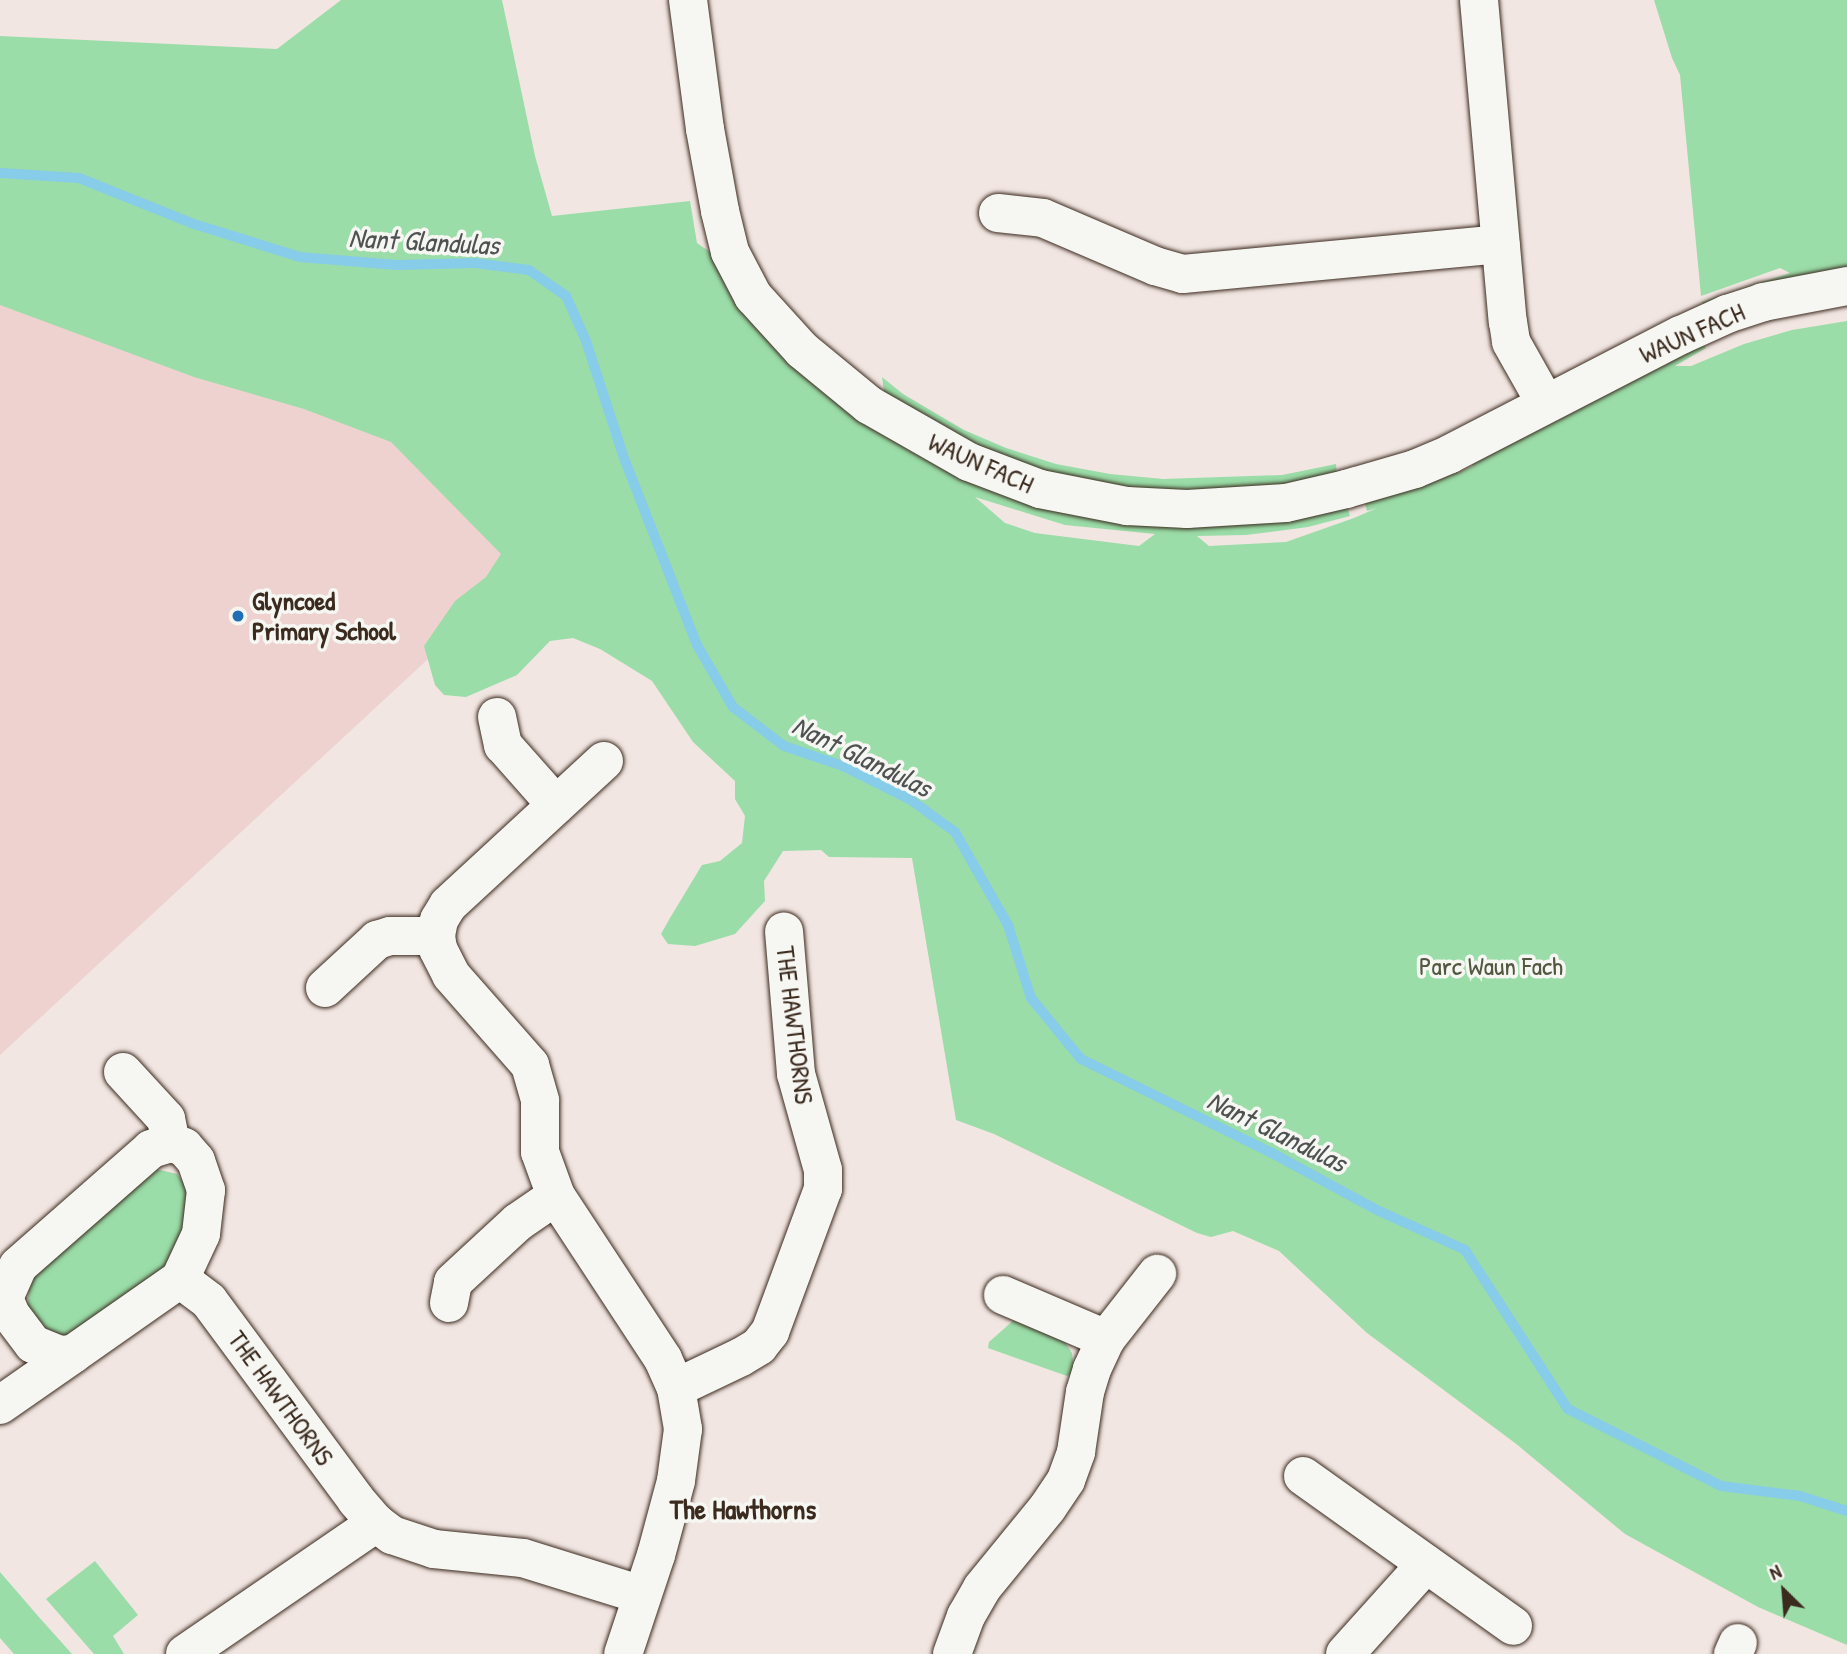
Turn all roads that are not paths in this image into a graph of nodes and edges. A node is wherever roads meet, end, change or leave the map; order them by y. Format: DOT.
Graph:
graph roads {
  1 [pos="688,0"];
  2 [pos="1479,0"];
  3 [pos="998,214"];
  4 [pos="1501,244"];
  5 [pos="1847,286"];
  6 [pos="1546,404"];
  7 [pos="498,717"];
  8 [pos="604,761"];
  9 [pos="556,805"];
  10 [pos="784,932"];
  11 [pos="436,936"];
  12 [pos="324,988"];
  13 [pos="123,1072"];
  14 [pos="172,1143"];
  15 [pos="555,1196"];
  16 [pos="1157,1274"];
  17 [pos="180,1279"];
  18 [pos="2,1295"];
  19 [pos="1003,1296"];
  20 [pos="449,1303"];
  21 [pos="1106,1339"];
  22 [pos="72,1354"];
  23 [pos="676,1388"];
  24 [pos="0,1405"];
  25 [pos="1303,1476"];
  26 [pos="376,1523"];
  27 [pos="1426,1564"];
  28 [pos="642,1595"];
  29 [pos="1513,1626"];
  30 [pos="185,1654"];
  31 [pos="623,1654"];
  32 [pos="952,1654"];
  33 [pos="1345,1654"];
  1 -- 6 [label="street, WAUN FACH"];
  2 -- 4 [label="street"];
  3 -- 4 [label="street"];
  4 -- 6 [label="street"];
  5 -- 6 [label="street, WAUN FACH"];
  7 -- 9 [label="street"];
  8 -- 9 [label="street"];
  9 -- 11 [label="street"];
  10 -- 23 [label="street, THE HAWTHORNS"];
  11 -- 12 [label="street"];
  11 -- 15 [label="street"];
  13 -- 14 [label="street"];
  14 -- 17 [label="street"];
  14 -- 18 [label="street"];
  15 -- 20 [label="street"];
  15 -- 23 [label="street"];
  16 -- 21 [label="street"];
  17 -- 22 [label="street"];
  17 -- 26 [label="street, THE HAWTHORNS"];
  18 -- 22 [label="street"];
  19 -- 21 [label="street"];
  21 -- 32 [label="street"];
  22 -- 24 [label="street"];
  23 -- 28 [label="street"];
  25 -- 27 [label="street"];
  26 -- 28 [label="street, THE HAWTHORNS"];
  26 -- 30 [label="street"];
  27 -- 29 [label="street"];
  27 -- 33 [label="street"];
  28 -- 31 [label="street"];
}
